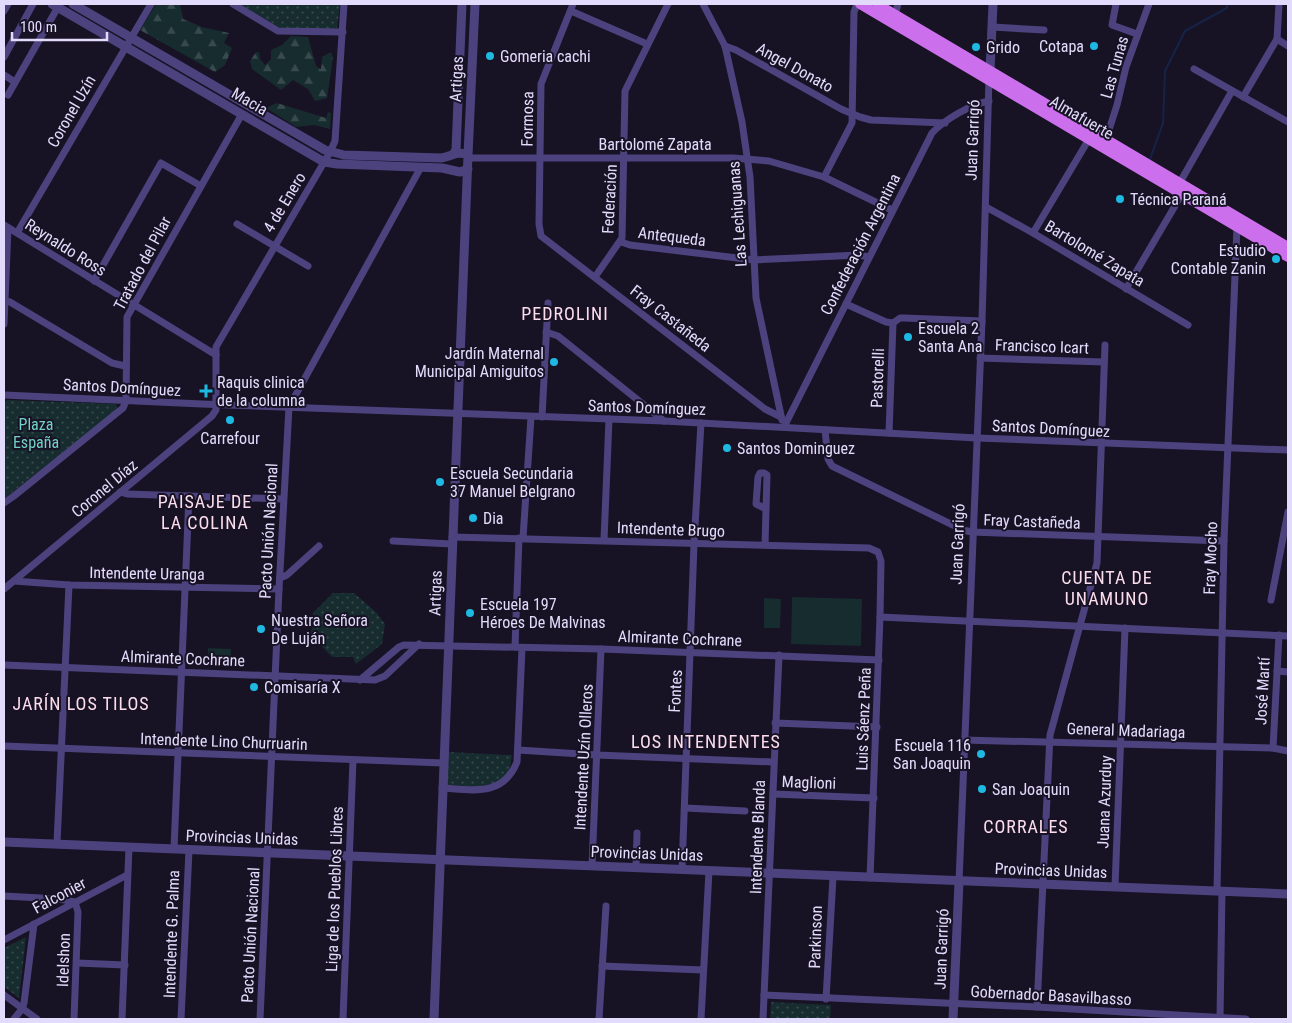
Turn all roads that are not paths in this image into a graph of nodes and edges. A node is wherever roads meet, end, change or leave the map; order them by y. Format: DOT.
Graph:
graph roads {
  1 [pos="8,4"];
  2 [pos="33,4"];
  3 [pos="73,4"];
  4 [pos="151,4"];
  5 [pos="233,4"];
  6 [pos="344,4"];
  7 [pos="462,4"];
  8 [pos="475,4"];
  9 [pos="668,4"];
  10 [pos="703,4"];
  11 [pos="859,4"];
  12 [pos="877,4"];
  13 [pos="898,4"];
  14 [pos="993,4"];
  15 [pos="1116,4"];
  16 [pos="1149,4"];
  17 [pos="1279,4"];
  18 [pos="55,6"];
  19 [pos="572,7"];
  20 [pos="4,11"];
  21 [pos="895,15"];
  22 [pos="992,27"];
  23 [pos="1044,30"];
  24 [pos="343,32"];
  25 [pos="1137,34"];
  26 [pos="130,38"];
  27 [pos="1277,39"];
  28 [pos="647,44"];
  29 [pos="125,46"];
  30 [pos="724,46"];
  31 [pos="1288,46"];
  32 [pos="4,57"];
  33 [pos="1194,70"];
  34 [pos="4,75"];
  35 [pos="990,75"];
  36 [pos="15,82"];
  37 [pos="1232,91"];
  38 [pos="8,95"];
  39 [pos="1243,97"];
  40 [pos="988,101"];
  41 [pos="242,114"];
  42 [pos="852,114"];
  43 [pos="1288,122"];
  44 [pos="945,123"];
  45 [pos="1089,139"];
  46 [pos="1106,139"];
  47 [pos="330,152"];
  48 [pos="452,154"];
  49 [pos="468,156"];
  50 [pos="540,158"];
  51 [pos="624,159"];
  52 [pos="748,159"];
  53 [pos="324,162"];
  54 [pos="421,167"];
  55 [pos="468,169"];
  56 [pos="450,170"];
  57 [pos="824,177"];
  58 [pos="201,186"];
  59 [pos="1181,189"];
  60 [pos="986,207"];
  61 [pos="892,210"];
  62 [pos="237,224"];
  63 [pos="6,227"];
  64 [pos="1237,227"];
  65 [pos="1033,232"];
  66 [pos="17,233"];
  67 [pos="544,239"];
  68 [pos="621,242"];
  69 [pos="275,245"];
  70 [pos="1288,247"];
  71 [pos="869,256"];
  72 [pos="1288,256"];
  73 [pos="754,260"];
  74 [pos="308,266"];
  75 [pos="595,277"];
  76 [pos="94,281"];
  77 [pos="1126,289"];
  78 [pos="5,301"];
  79 [pos="548,303"];
  80 [pos="846,304"];
  81 [pos="133,305"];
  82 [pos="982,321"];
  83 [pos="893,323"];
  84 [pos="4,324"];
  85 [pos="1188,326"];
  86 [pos="546,332"];
  87 [pos="1105,345"];
  88 [pos="216,355"];
  89 [pos="980,358"];
  90 [pos="1104,362"];
  91 [pos="126,366"];
  92 [pos="4,395"];
  93 [pos="126,401"];
  94 [pos="216,404"];
  95 [pos="288,407"];
  96 [pos="458,413"];
  97 [pos="531,416"];
  98 [pos="542,417"];
  99 [pos="781,417"];
  100 [pos="609,419"];
  101 [pos="664,420"];
  102 [pos="701,423"];
  103 [pos="784,427"];
  104 [pos="825,430"];
  105 [pos="889,433"];
  106 [pos="976,438"];
  107 [pos="1102,444"];
  108 [pos="1227,448"];
  109 [pos="1288,450"];
  110 [pos="120,492"];
  111 [pos="189,496"];
  112 [pos="284,499"];
  113 [pos="4,503"];
  114 [pos="766,509"];
  115 [pos="1288,512"];
  116 [pos="972,532"];
  117 [pos="1098,536"];
  118 [pos="521,538"];
  119 [pos="604,540"];
  120 [pos="393,541"];
  121 [pos="452,541"];
  122 [pos="1224,541"];
  123 [pos="694,544"];
  124 [pos="765,545"];
  125 [pos="319,546"];
  126 [pos="881,561"];
  127 [pos="280,578"];
  128 [pos="14,581"];
  129 [pos="69,585"];
  130 [pos="186,588"];
  131 [pos="4,589"];
  132 [pos="279,589"];
  133 [pos="1271,600"];
  134 [pos="880,617"];
  135 [pos="968,622"];
  136 [pos="1079,625"];
  137 [pos="1125,628"];
  138 [pos="1222,632"];
  139 [pos="1279,635"];
  140 [pos="1288,636"];
  141 [pos="419,644"];
  142 [pos="448,645"];
  143 [pos="518,647"];
  144 [pos="601,649"];
  145 [pos="691,652"];
  146 [pos="779,655"];
  147 [pos="879,660"];
  148 [pos="4,665"];
  149 [pos="66,667"];
  150 [pos="1277,671"];
  151 [pos="182,672"];
  152 [pos="1288,672"];
  153 [pos="275,676"];
  154 [pos="360,680"];
  155 [pos="775,723"];
  156 [pos="877,727"];
  157 [pos="963,740"];
  158 [pos="1049,742"];
  159 [pos="1120,743"];
  160 [pos="4,746"];
  161 [pos="1219,747"];
  162 [pos="62,748"];
  163 [pos="1273,748"];
  164 [pos="518,750"];
  165 [pos="1288,751"];
  166 [pos="178,752"];
  167 [pos="272,756"];
  168 [pos="597,756"];
  169 [pos="686,759"];
  170 [pos="354,760"];
  171 [pos="773,762"];
  172 [pos="444,763"];
  173 [pos="442,788"];
  174 [pos="773,794"];
  175 [pos="874,798"];
  176 [pos="685,808"];
  177 [pos="745,811"];
  178 [pos="637,833"];
  179 [pos="4,842"];
  180 [pos="57,843"];
  181 [pos="129,847"];
  182 [pos="174,849"];
  183 [pos="188,850"];
  184 [pos="268,853"];
  185 [pos="349,856"];
  186 [pos="440,860"];
  187 [pos="592,866"];
  188 [pos="636,868"];
  189 [pos="682,870"];
  190 [pos="709,871"];
  191 [pos="769,873"];
  192 [pos="128,875"];
  193 [pos="833,877"];
  194 [pos="870,878"];
  195 [pos="959,882"];
  196 [pos="1043,884"];
  197 [pos="1115,887"];
  198 [pos="1220,891"];
  199 [pos="1288,894"];
  200 [pos="4,896"];
  201 [pos="75,902"];
  202 [pos="606,906"];
  203 [pos="34,924"];
  204 [pos="4,940"];
  205 [pos="77,963"];
  206 [pos="125,964"];
  207 [pos="602,966"];
  208 [pos="703,970"];
  209 [pos="4,994"];
  210 [pos="764,995"];
  211 [pos="826,999"];
  212 [pos="954,1005"];
  213 [pos="1037,1007"];
  214 [pos="22,1009"];
  215 [pos="1122,1016"];
  216 [pos="1220,1018"];
  217 [pos="14,1019"];
  218 [pos="37,1019"];
  219 [pos="74,1019"];
  220 [pos="122,1019"];
  221 [pos="181,1019"];
  222 [pos="260,1019"];
  223 [pos="343,1019"];
  224 [pos="434,1019"];
  225 [pos="599,1019"];
  226 [pos="701,1019"];
  227 [pos="764,1019"];
  228 [pos="953,1019"];
  229 [pos="1246,1019"];
  1 -- 20 [label="street"];
  2 -- 32 [label="street"];
  3 -- 26 [label="street, Macia"];
  4 -- 26 [label="street, Coronel Uzín"];
  5 -- 24 [label="street"];
  6 -- 24 [label="street, 4 de Enero"];
  7 -- 48 [label="street, Artigas"];
  8 -- 49 [label="street, Artigas"];
  9 -- 28 [label="street, Federación"];
  10 -- 30 [label="street, Las Lechiguanas"];
  11 -- 35 [label="main road, Almafuerte"];
  11 -- 42 [label="street"];
  12 -- 21 [label="main road, Almafuerte"];
  13 -- 21 [label="street"];
  14 -- 22 [label="street"];
  15 -- 25 [label="street"];
  16 -- 25 [label="street, Las Tunas"];
  17 -- 27 [label="street"];
  18 -- 29 [label="street, Macia"];
  18 -- 36 [label="street"];
  19 -- 28 [label="street"];
  19 -- 50 [label="street, Formosa"];
  21 -- 35 [label="main road, Almafuerte"];
  22 -- 23 [label="street"];
  22 -- 35 [label="street"];
  24 -- 47 [label="street, 4 de Enero"];
  25 -- 46 [label="street, Las Tunas"];
  26 -- 29 [label="street, Coronel Uzín"];
  26 -- 47 [label="street, Macia"];
  27 -- 31 [label="street"];
  27 -- 39 [label="street"];
  28 -- 51 [label="street, Federación"];
  29 -- 41 [label="street, Macia"];
  29 -- 66 [label="street, Coronel Uzín"];
  30 -- 42 [label="street, Angel Donato"];
  30 -- 52 [label="street, Las Lechiguanas"];
  33 -- 37 [label="street"];
  34 -- 36 [label="street"];
  35 -- 40 [label="street, Juan Garrigó"];
  35 -- 45 [label="main road, Almafuerte"];
  35 -- 46 [label="main road, Almafuerte"];
  36 -- 38 [label="street"];
  37 -- 39 [label="street"];
  37 -- 59 [label="street"];
  39 -- 43 [label="street"];
  40 -- 44 [label="street, Confederación Argentina"];
  40 -- 60 [label="street, Juan Garrigó"];
  41 -- 53 [label="street, Macia"];
  41 -- 58 [label="street, Tratado del Pilar"];
  42 -- 44 [label="street, Angel Donato"];
  42 -- 57 [label="street"];
  44 -- 61 [label="street, Confederación Argentina"];
  45 -- 59 [label="main road, Almafuerte"];
  45 -- 65 [label="street"];
  46 -- 59 [label="main road, Almafuerte"];
  47 -- 48 [label="street, Macia"];
  47 -- 53 [label="street, 4 de Enero"];
  48 -- 49 [label="street"];
  48 -- 56 [label="street"];
  49 -- 50 [label="street, Bartolomé Zapata"];
  49 -- 55 [label="street"];
  50 -- 51 [label="street, Bartolomé Zapata"];
  50 -- 67 [label="street, Formosa"];
  51 -- 52 [label="street, Bartolomé Zapata"];
  51 -- 68 [label="street, Federación"];
  52 -- 57 [label="street, Bartolomé Zapata"];
  52 -- 73 [label="street, Las Lechiguanas"];
  53 -- 54 [label="street, Macia"];
  53 -- 69 [label="street, 4 de Enero"];
  54 -- 56 [label="street, Macia"];
  54 -- 95 [label="street, Pacto Unión Nacional"];
  55 -- 56 [label="street"];
  55 -- 96 [label="street, Artigas"];
  57 -- 61 [label="street, Bartolomé Zapata"];
  58 -- 76 [label="street"];
  58 -- 81 [label="street, Tratado del Pilar"];
  59 -- 64 [label="main road, Almafuerte"];
  59 -- 70 [label="main road, Almafuerte"];
  59 -- 77 [label="street"];
  60 -- 65 [label="street, Bartolomé Zapata"];
  60 -- 82 [label="street, Juan Garrigó"];
  61 -- 71 [label="street, Confederación Argentina"];
  62 -- 69 [label="street"];
  63 -- 66 [label="street, Reynaldo Ross"];
  63 -- 78 [label="street"];
  64 -- 72 [label="main road, Almafuerte"];
  64 -- 108 [label="street, Fray Mocho"];
  65 -- 77 [label="street, Bartolomé Zapata"];
  66 -- 76 [label="street, Reynaldo Ross"];
  67 -- 75 [label="street, Fray Castañeda"];
  68 -- 73 [label="street, Antequeda"];
  68 -- 75 [label="street, Federación"];
  69 -- 74 [label="street"];
  69 -- 88 [label="street, 4 de Enero"];
  71 -- 73 [label="street, Antequeda"];
  71 -- 80 [label="street, Confederación Argentina"];
  73 -- 99 [label="street, Las Lechiguanas"];
  75 -- 99 [label="street, Fray Castañeda"];
  76 -- 81 [label="street, Reynaldo Ross"];
  77 -- 85 [label="street, Bartolomé Zapata"];
  78 -- 84 [label="street"];
  78 -- 91 [label="street"];
  79 -- 86 [label="street"];
  80 -- 83 [label="street"];
  80 -- 103 [label="street, Confederación Argentina"];
  81 -- 88 [label="street, Reynaldo Ross"];
  81 -- 91 [label="street, Tratado del Pilar"];
  82 -- 83 [label="street"];
  82 -- 89 [label="street, Juan Garrigó"];
  83 -- 105 [label="street, Pastorelli"];
  86 -- 98 [label="street"];
  86 -- 101 [label="street"];
  87 -- 90 [label="street"];
  88 -- 94 [label="street, 4 de Enero"];
  89 -- 90 [label="street, Francisco Icart"];
  89 -- 106 [label="street, Juan Garrigó"];
  90 -- 107 [label="street"];
  91 -- 93 [label="street, Tratado del Pilar"];
  92 -- 93 [label="street, Santos Domínguez"];
  93 -- 94 [label="street, Santos Domínguez"];
  93 -- 113 [label="street"];
  94 -- 95 [label="street, Santos Domínguez"];
  94 -- 110 [label="street, Coronel Díaz"];
  95 -- 96 [label="street, Santos Domínguez"];
  95 -- 112 [label="street, Pacto Unión Nacional"];
  96 -- 97 [label="street, Santos Domínguez"];
  96 -- 121 [label="street, Artigas"];
  97 -- 98 [label="street, Santos Domínguez"];
  97 -- 118 [label="street"];
  98 -- 100 [label="street, Santos Domínguez"];
  99 -- 103 [label="street, Las Lechiguanas"];
  100 -- 101 [label="street, Santos Domínguez"];
  100 -- 119 [label="street"];
  101 -- 102 [label="street, Santos Domínguez"];
  102 -- 103 [label="street, Santos Domínguez"];
  102 -- 123 [label="street, Fontes"];
  103 -- 104 [label="street, Santos Domínguez"];
  104 -- 105 [label="street, Santos Domínguez"];
  104 -- 116 [label="street, Fray Castañeda"];
  105 -- 106 [label="street, Santos Domínguez"];
  106 -- 107 [label="street, Santos Domínguez"];
  106 -- 116 [label="street, Juan Garrigó"];
  107 -- 108 [label="street, Santos Domínguez"];
  107 -- 117 [label="street"];
  108 -- 109 [label="street, Santos Domínguez"];
  108 -- 122 [label="street, Fray Mocho"];
  110 -- 111 [label="street"];
  110 -- 128 [label="street, Coronel Díaz"];
  111 -- 112 [label="street"];
  111 -- 130 [label="street"];
  112 -- 127 [label="street, Pacto Unión Nacional"];
  114 -- 124 [label="street"];
  115 -- 133 [label="street"];
  116 -- 117 [label="street, Fray Castañeda"];
  116 -- 135 [label="street, Juan Garrigó"];
  117 -- 122 [label="street, Fray Castañeda"];
  117 -- 136 [label="street"];
  118 -- 119 [label="street, Intendente Brugo"];
  118 -- 121 [label="street, Intendente Brugo"];
  118 -- 143 [label="street"];
  119 -- 123 [label="street, Intendente Brugo"];
  120 -- 121 [label="street, Intendente Brugo"];
  121 -- 142 [label="street, Artigas"];
  122 -- 138 [label="street, Fray Mocho"];
  123 -- 124 [label="street, Intendente Brugo"];
  123 -- 145 [label="street, Fontes"];
  124 -- 126 [label="street, Intendente Brugo"];
  125 -- 127 [label="street"];
  126 -- 134 [label="street, Luis Sáenz Peña"];
  127 -- 132 [label="street, Pacto Unión Nacional"];
  128 -- 129 [label="street, Intendente Uranga"];
  128 -- 131 [label="street, Coronel Díaz"];
  129 -- 130 [label="street, Intendente Uranga"];
  129 -- 149 [label="street"];
  130 -- 132 [label="street, Intendente Uranga"];
  130 -- 151 [label="street"];
  132 -- 153 [label="street, Pacto Unión Nacional"];
  134 -- 135 [label="street"];
  134 -- 147 [label="street, Luis Sáenz Peña"];
  135 -- 136 [label="street"];
  135 -- 157 [label="street, Juan Garrigó"];
  136 -- 137 [label="street"];
  136 -- 158 [label="street"];
  137 -- 138 [label="street"];
  137 -- 159 [label="street, Juana Azurduy"];
  138 -- 139 [label="street"];
  138 -- 161 [label="street, Fray Mocho"];
  139 -- 140 [label="street"];
  139 -- 150 [label="street, José Martí"];
  141 -- 142 [label="street, Almirante Cochrane"];
  141 -- 154 [label="street, Almirante Cochrane"];
  141 -- 154 [label="street, Almirante Cochrane"];
  142 -- 143 [label="street, Almirante Cochrane"];
  142 -- 172 [label="street, Artigas"];
  143 -- 144 [label="street, Almirante Cochrane"];
  143 -- 164 [label="street"];
  144 -- 145 [label="street, Almirante Cochrane"];
  144 -- 168 [label="street, Intendente Uzín Olleros"];
  145 -- 146 [label="street, Almirante Cochrane"];
  145 -- 169 [label="street, Fontes"];
  146 -- 147 [label="street, Almirante Cochrane"];
  146 -- 155 [label="street, Intendente Blanda"];
  147 -- 156 [label="street, Luis Sáenz Peña"];
  148 -- 149 [label="street, Almirante Cochrane"];
  149 -- 151 [label="street, Almirante Cochrane"];
  149 -- 162 [label="street"];
  150 -- 152 [label="street"];
  150 -- 163 [label="street, José Martí"];
  151 -- 153 [label="street, Almirante Cochrane"];
  151 -- 166 [label="street"];
  153 -- 154 [label="street, Almirante Cochrane"];
  153 -- 167 [label="street, Pacto Unión Nacional"];
  155 -- 156 [label="street"];
  155 -- 171 [label="street, Intendente Blanda"];
  156 -- 175 [label="street, Luis Sáenz Peña"];
  157 -- 158 [label="street, General Madariaga"];
  157 -- 195 [label="street, Juan Garrigó"];
  158 -- 159 [label="street, General Madariaga"];
  158 -- 196 [label="street"];
  159 -- 161 [label="street, General Madariaga"];
  159 -- 197 [label="street, Juana Azurduy"];
  160 -- 162 [label="street, Intendente Lino Churruarin"];
  161 -- 163 [label="street, General Madariaga"];
  161 -- 198 [label="street, Fray Mocho"];
  162 -- 166 [label="street, Intendente Lino Churruarin"];
  162 -- 180 [label="street"];
  163 -- 165 [label="street, General Madariaga"];
  164 -- 168 [label="street"];
  164 -- 173 [label="street"];
  166 -- 167 [label="street, Intendente Lino Churruarin"];
  166 -- 182 [label="street"];
  167 -- 170 [label="street, Intendente Lino Churruarin"];
  167 -- 184 [label="street, Pacto Unión Nacional"];
  168 -- 169 [label="street"];
  168 -- 187 [label="street, Intendente Uzín Olleros"];
  169 -- 171 [label="street"];
  169 -- 176 [label="street, Fontes"];
  170 -- 172 [label="street, Intendente Lino Churruarin"];
  170 -- 185 [label="street, Liga de los Pueblos Libres"];
  171 -- 174 [label="street, Intendente Blanda"];
  172 -- 173 [label="street, Artigas"];
  173 -- 186 [label="street, Artigas"];
  174 -- 175 [label="street, Maglioni"];
  174 -- 191 [label="street, Intendente Blanda"];
  175 -- 194 [label="street, Luis Sáenz Peña"];
  176 -- 177 [label="street"];
  176 -- 189 [label="street, Fontes"];
  178 -- 188 [label="street"];
  179 -- 180 [label="street, Provincias Unidas"];
  180 -- 181 [label="street, Provincias Unidas"];
  181 -- 182 [label="street, Provincias Unidas"];
  181 -- 192 [label="street"];
  182 -- 183 [label="street, Provincias Unidas"];
  183 -- 184 [label="street, Provincias Unidas"];
  183 -- 221 [label="street, Intendente G. Palma"];
  184 -- 185 [label="street, Provincias Unidas"];
  184 -- 222 [label="street, Pacto Unión Nacional"];
  185 -- 186 [label="street, Provincias Unidas"];
  185 -- 223 [label="street, Liga de los Pueblos Libres"];
  186 -- 187 [label="street, Provincias Unidas"];
  186 -- 224 [label="street, Artigas"];
  187 -- 188 [label="street, Provincias Unidas"];
  188 -- 189 [label="street, Provincias Unidas"];
  189 -- 190 [label="street, Provincias Unidas"];
  190 -- 191 [label="street, Provincias Unidas"];
  190 -- 208 [label="street"];
  191 -- 193 [label="street, Provincias Unidas"];
  191 -- 210 [label="street, Intendente Blanda"];
  192 -- 201 [label="street, Falconier"];
  192 -- 206 [label="street"];
  193 -- 194 [label="street, Provincias Unidas"];
  193 -- 211 [label="street, Parkinson"];
  194 -- 195 [label="street, Provincias Unidas"];
  195 -- 196 [label="street, Provincias Unidas"];
  195 -- 212 [label="street, Juan Garrigó"];
  196 -- 197 [label="street, Provincias Unidas"];
  196 -- 213 [label="street"];
  197 -- 198 [label="street, Provincias Unidas"];
  198 -- 199 [label="street, Provincias Unidas"];
  198 -- 216 [label="street, Fray Mocho"];
  200 -- 201 [label="street"];
  201 -- 203 [label="street, Falconier"];
  201 -- 205 [label="street, Idelshon"];
  202 -- 207 [label="street"];
  203 -- 204 [label="street, Falconier"];
  203 -- 214 [label="street"];
  205 -- 206 [label="street"];
  205 -- 219 [label="street, Idelshon"];
  206 -- 220 [label="street"];
  207 -- 208 [label="street"];
  207 -- 225 [label="street"];
  208 -- 226 [label="street"];
  209 -- 214 [label="street"];
  210 -- 211 [label="street, Gobernador Basavilbasso"];
  210 -- 227 [label="street, Intendente Blanda"];
  211 -- 212 [label="street, Gobernador Basavilbasso"];
  212 -- 213 [label="street, Gobernador Basavilbasso"];
  212 -- 228 [label="street, Juan Garrigó"];
  213 -- 215 [label="street, Gobernador Basavilbasso"];
  214 -- 217 [label="street"];
  214 -- 218 [label="street"];
  215 -- 216 [label="street, Gobernador Basavilbasso"];
  216 -- 229 [label="street, Gobernador Basavilbasso"];
}
